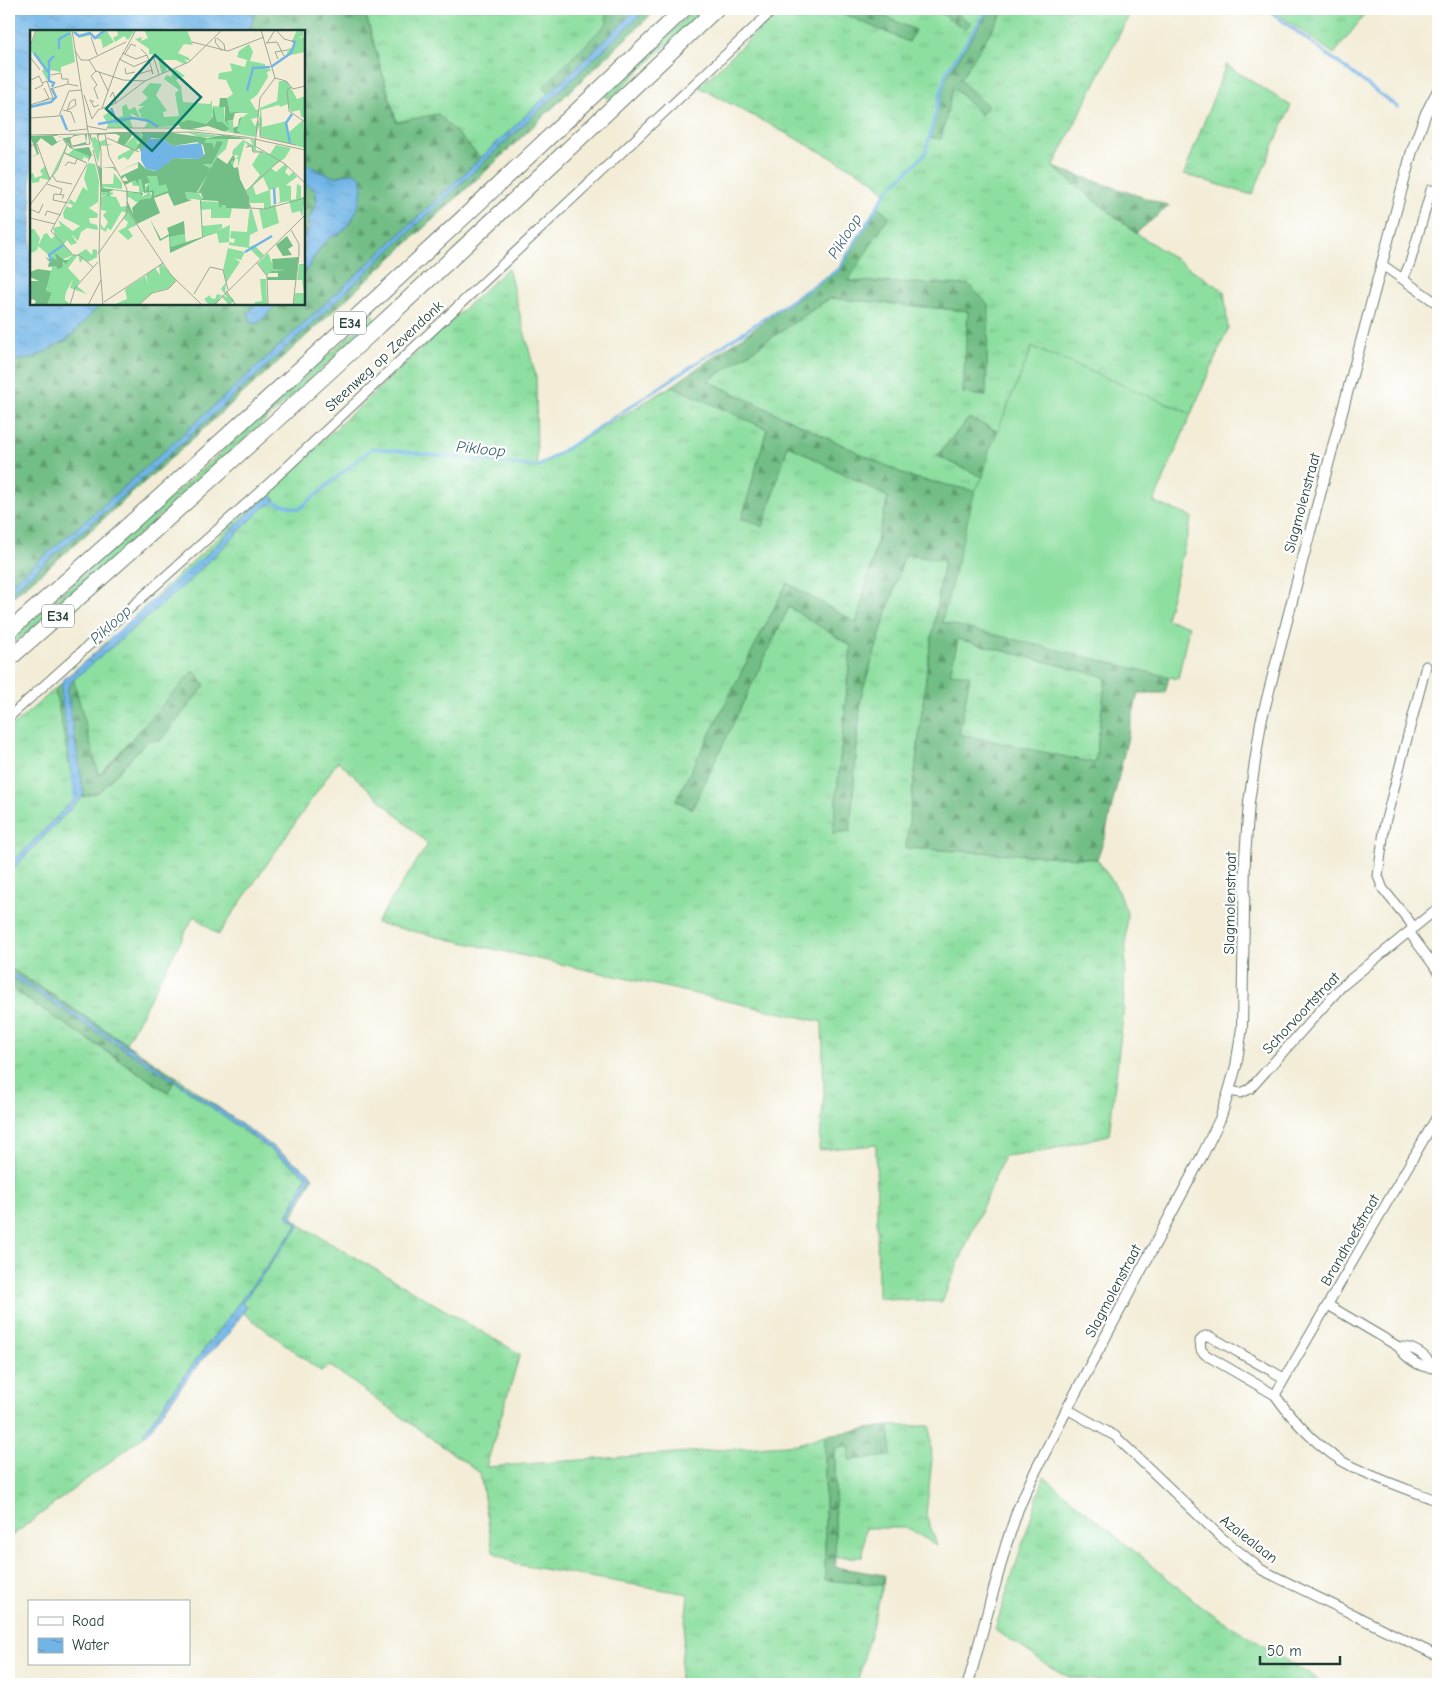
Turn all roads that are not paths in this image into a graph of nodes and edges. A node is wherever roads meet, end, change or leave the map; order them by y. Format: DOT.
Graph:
graph roads {
  1 [pos="684,9"];
  2 [pos="716,9"];
  3 [pos="774,9"];
  4 [pos="1438,90"];
  5 [pos="1438,191"];
  6 [pos="1381,264"];
  7 [pos="1403,279"];
  8 [pos="1438,304"];
  9 [pos="9,631"];
  10 [pos="9,659"];
  11 [pos="1426,666"];
  12 [pos="9,717"];
  13 [pos="1438,908"];
  14 [pos="1411,930"];
  15 [pos="1438,971"];
  16 [pos="1229,1091"];
  17 [pos="1438,1115"];
  18 [pos="1328,1305"];
  19 [pos="1436,1369"];
  20 [pos="1284,1378"];
  21 [pos="1276,1395"];
  22 [pos="1067,1410"];
  23 [pos="1438,1501"];
  24 [pos="1438,1656"];
  25 [pos="968,1684"];
  1 -- 9 [label="highway, E34"];
  2 -- 10 [label="highway, E34"];
  3 -- 12 [label="street, Steenweg op Zevendonk"];
  4 -- 6 [label="street, Slagmolenstraat"];
  5 -- 7 [label="street"];
  6 -- 7 [label="street"];
  6 -- 16 [label="street, Slagmolenstraat"];
  7 -- 8 [label="street"];
  11 -- 14 [label="street"];
  13 -- 14 [label="street, Schorvoortstraat"];
  14 -- 15 [label="street"];
  14 -- 16 [label="street, Schorvoortstraat"];
  16 -- 22 [label="street, Slagmolenstraat"];
  17 -- 18 [label="street, Brandhoefstraat"];
  18 -- 19 [label="street"];
  18 -- 20 [label="street, Brandhoefstraat"];
  20 -- 21 [label="street, Brandhoefstraat"];
  20 -- 21 [label="street"];
  21 -- 23 [label="street"];
  22 -- 24 [label="street, Azalealaan"];
  22 -- 25 [label="street, Slagmolenstraat"];
}
